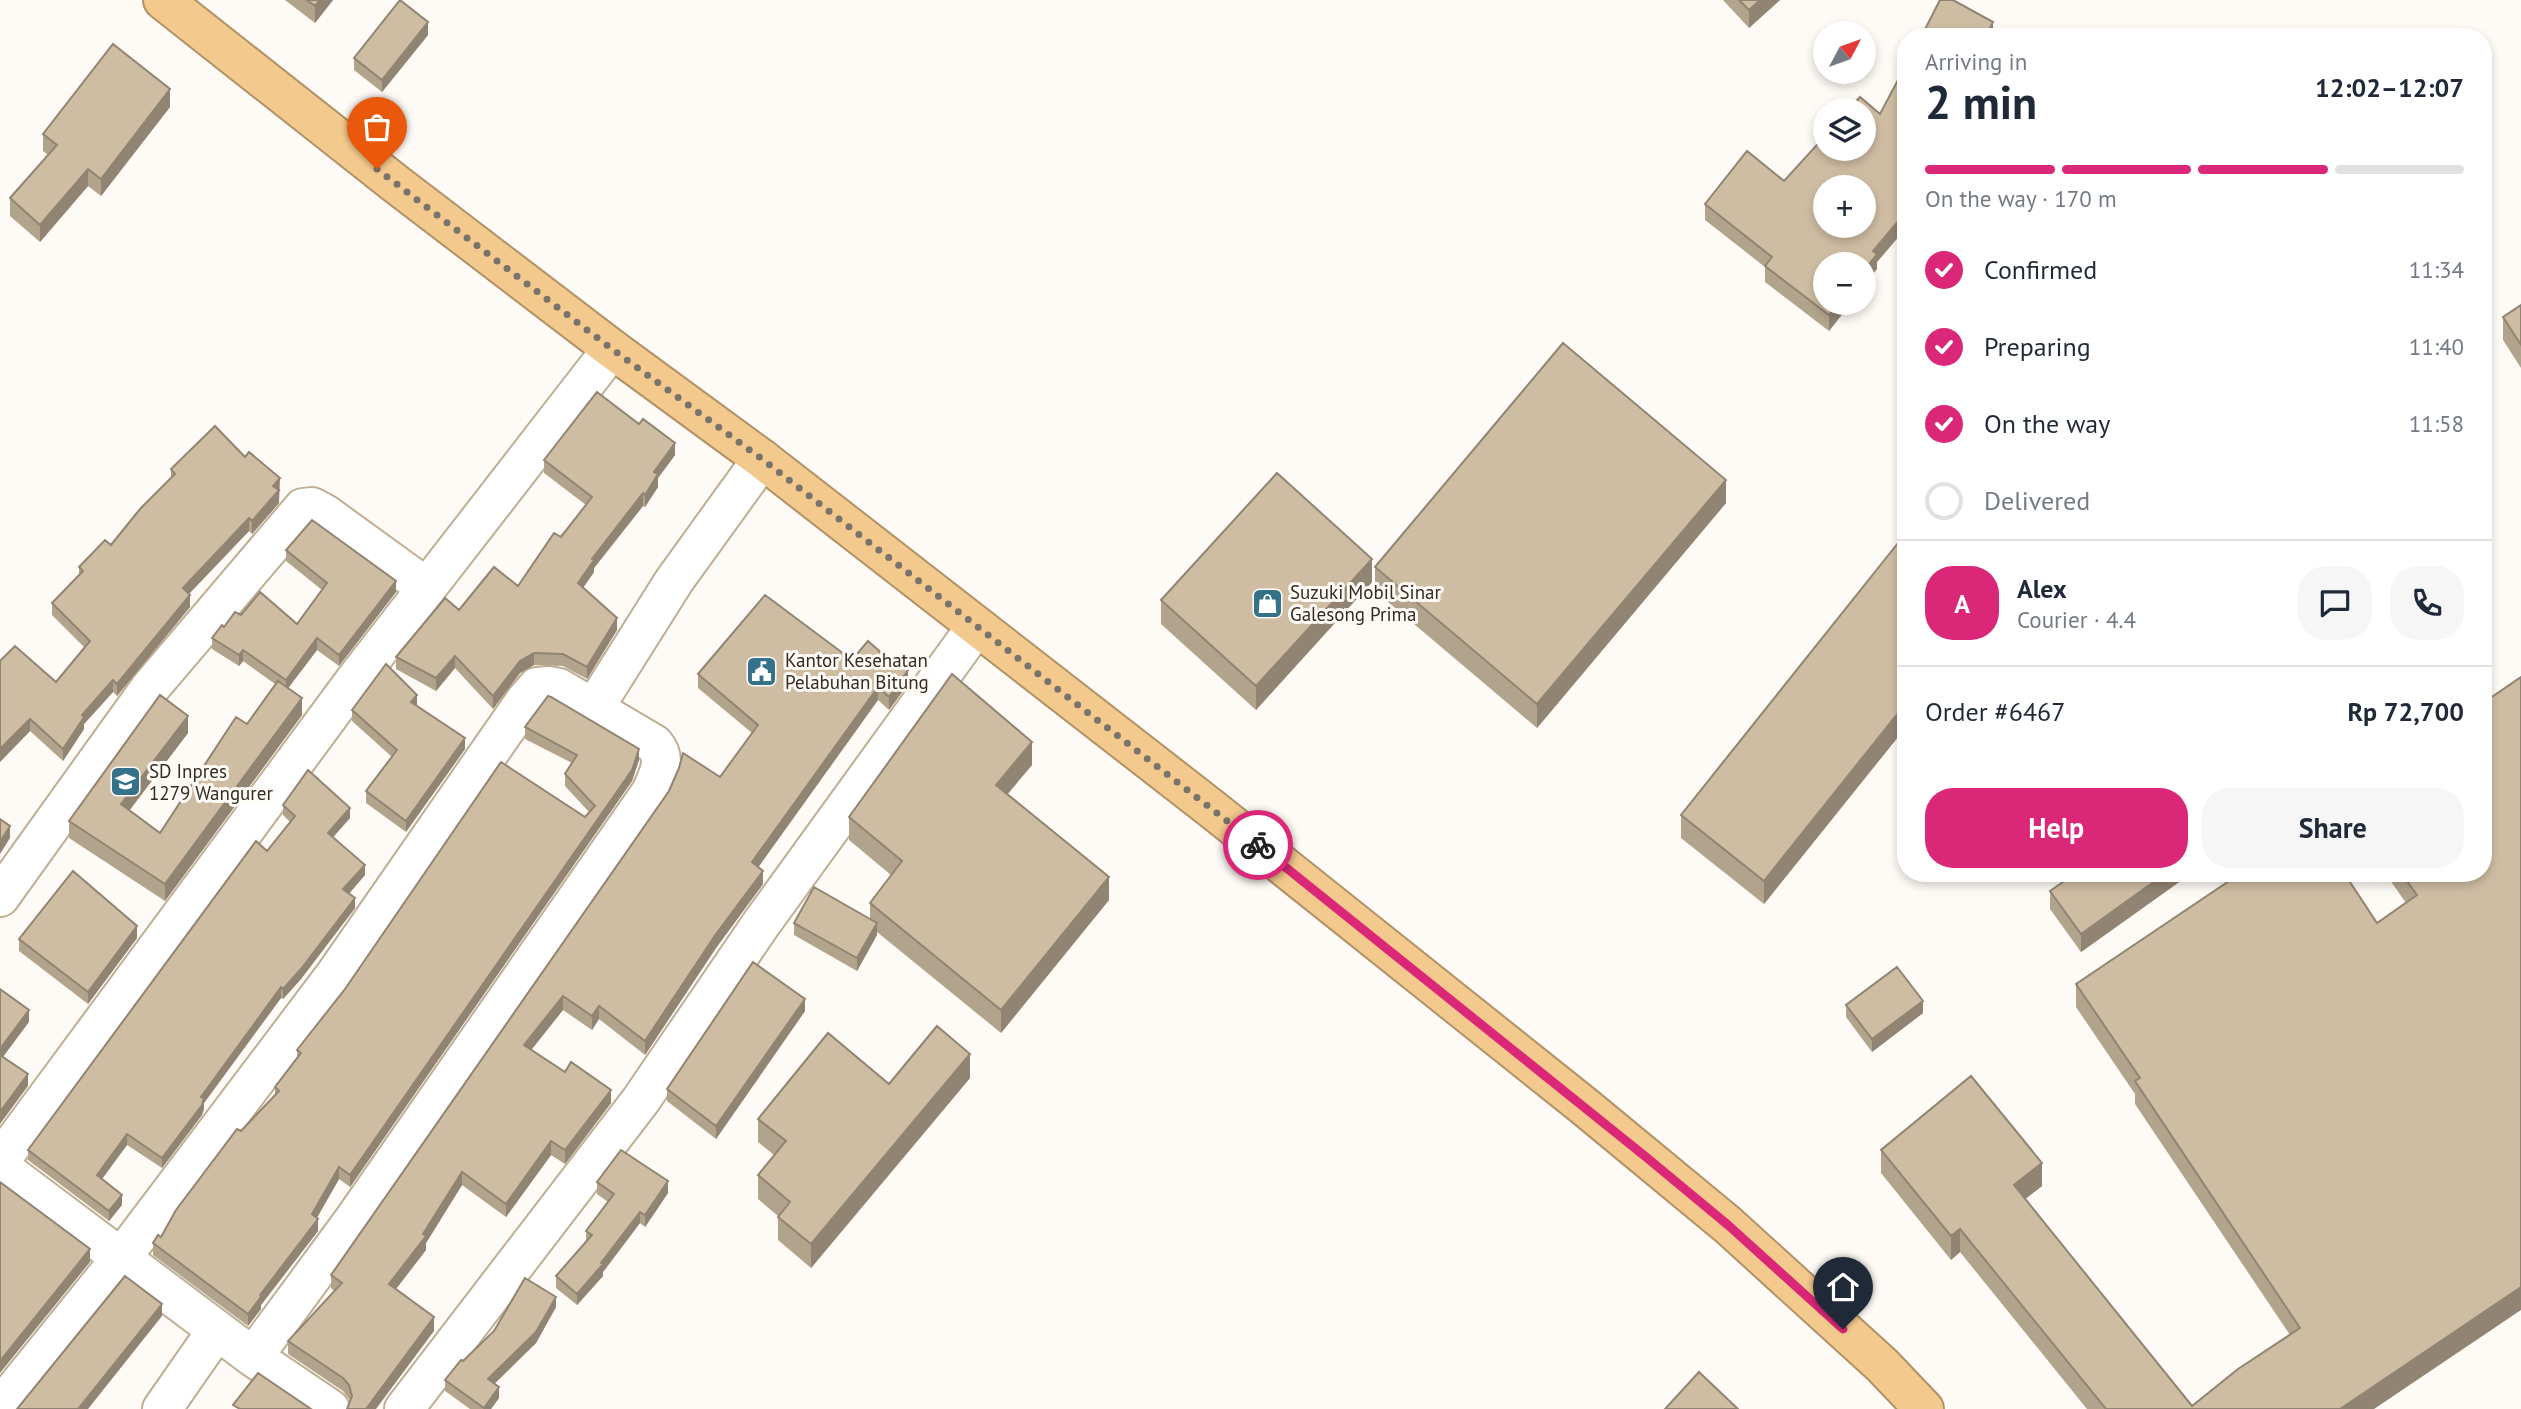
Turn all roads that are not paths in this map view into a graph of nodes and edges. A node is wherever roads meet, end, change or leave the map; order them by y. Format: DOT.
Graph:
graph roads {
  1 [pos="163,0"];
  2 [pos="612,349"];
  3 [pos="762,459"];
  4 [pos="427,587"];
  5 [pos="976,627"];
  6 [pos="594,708"];
  7 [pos="0,897"];
  8 [pos="0,1161"];
  9 [pos="0,1167"];
  10 [pos="122,1257"];
  11 [pos="217,1330"];
  12 [pos="253,1357"];
  13 [pos="0,1408"];
  14 [pos="162,1409"];
  15 [pos="330,1409"];
  16 [pos="404,1409"];
  17 [pos="1924,1409"];
  1 -- 2 [label="highway"];
  2 -- 3 [label="highway"];
  2 -- 4 [label="street"];
  3 -- 5 [label="highway"];
  3 -- 6 [label="street"];
  4 -- 7 [label="street"];
  4 -- 8 [label="street"];
  5 -- 16 [label="street"];
  5 -- 17 [label="highway"];
  6 -- 10 [label="street"];
  6 -- 12 [label="street"];
  9 -- 10 [label="street"];
  10 -- 11 [label="street"];
  10 -- 13 [label="street"];
  11 -- 12 [label="street"];
  11 -- 14 [label="street"];
  12 -- 15 [label="street"];
}
